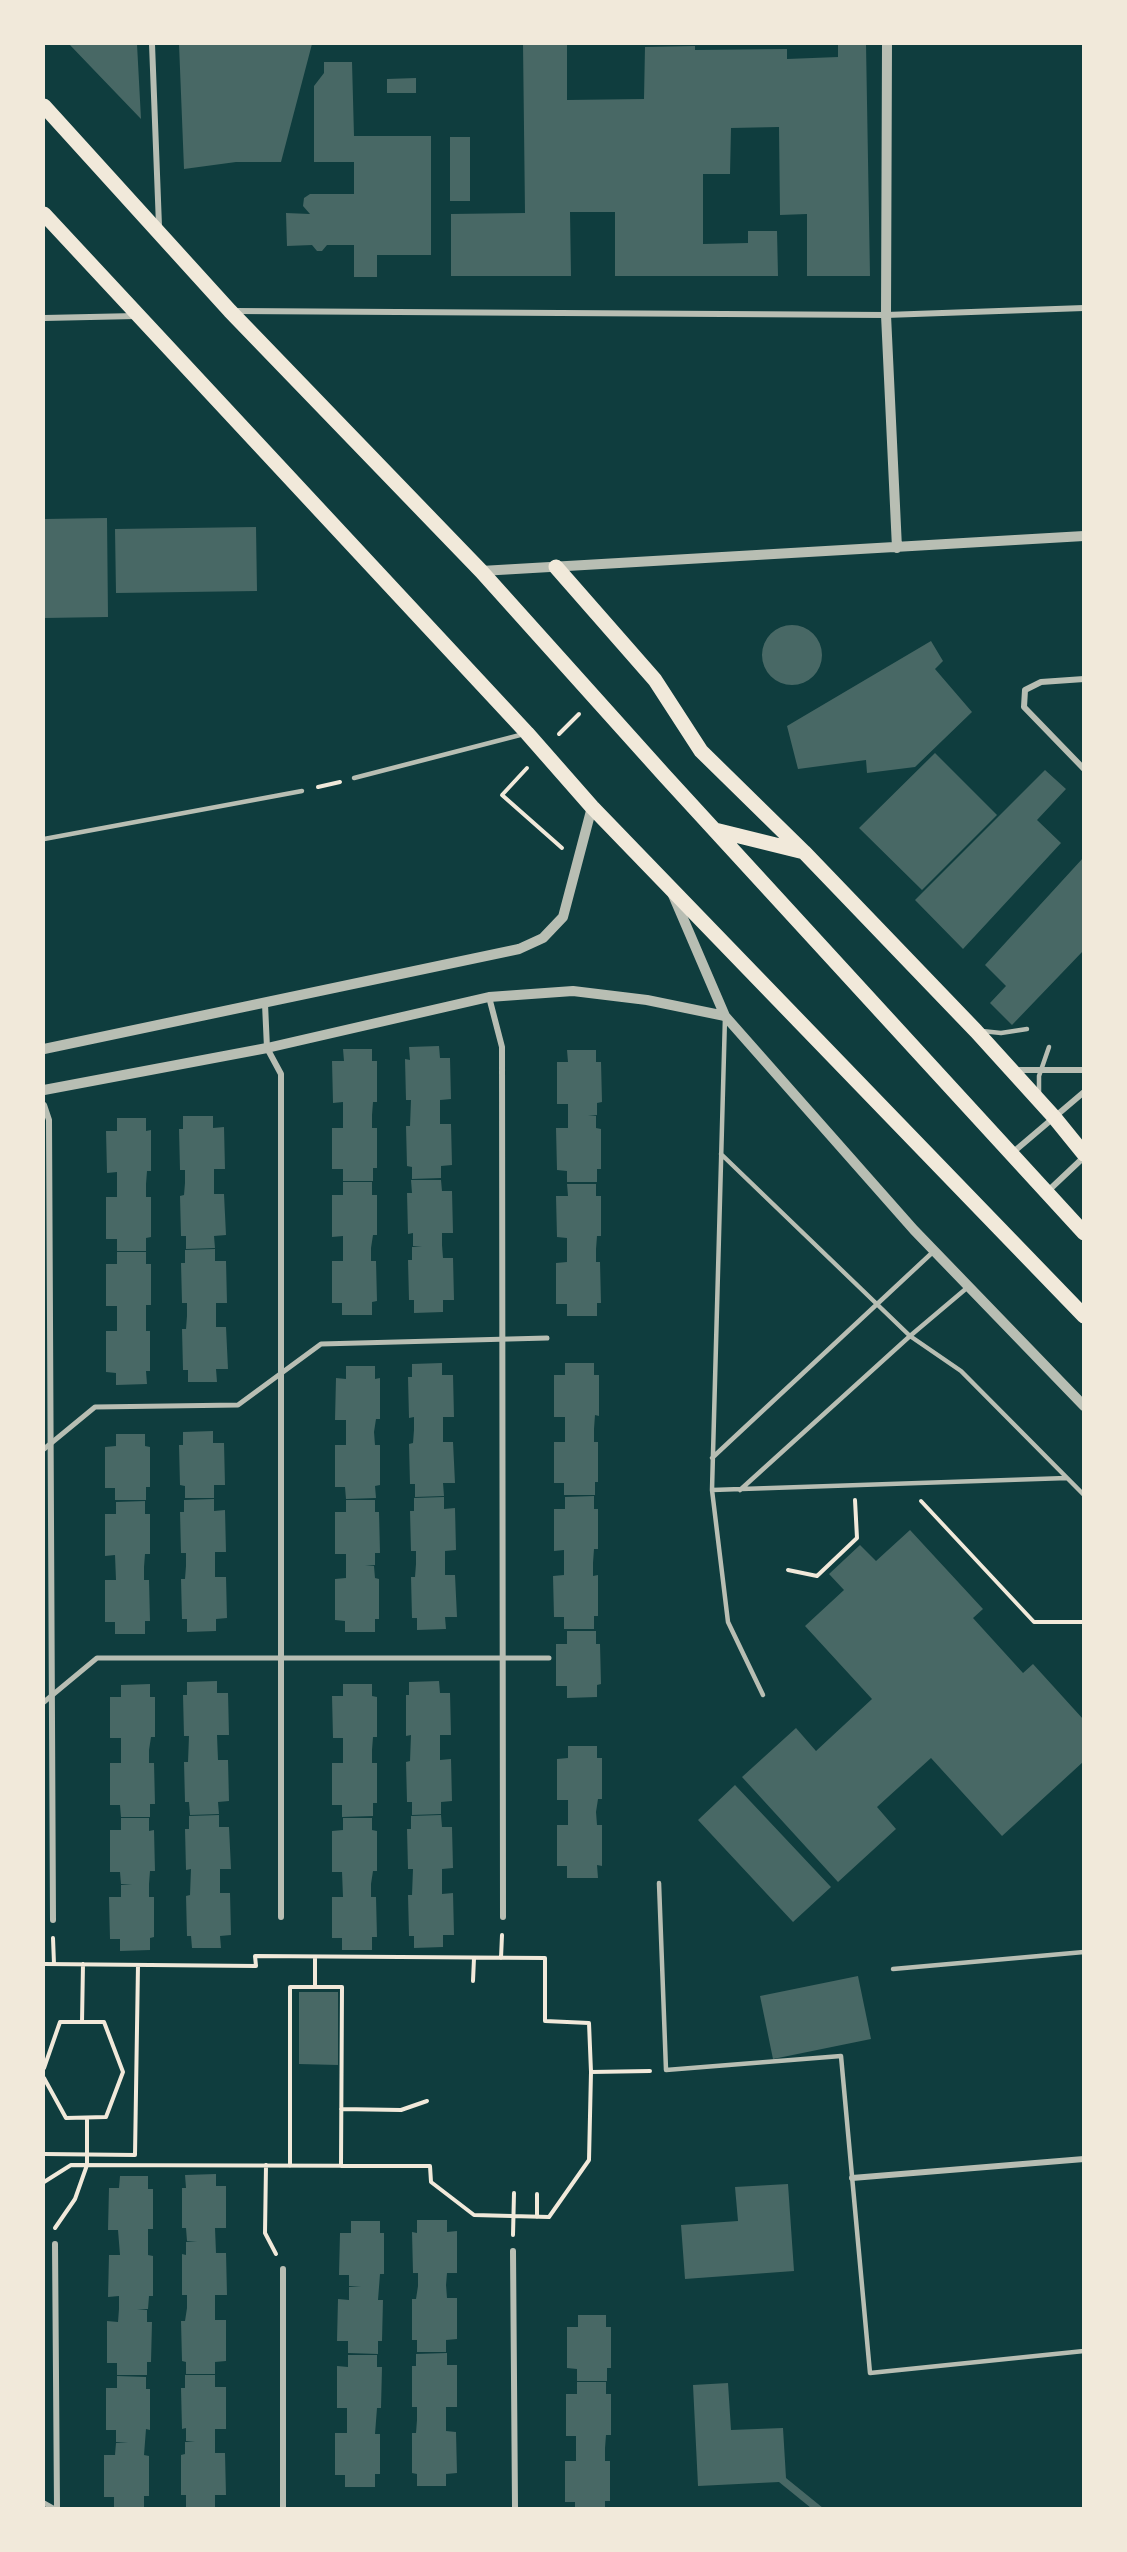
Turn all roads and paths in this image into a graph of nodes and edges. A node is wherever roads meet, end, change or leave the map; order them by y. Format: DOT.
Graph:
graph roads {
  1 [pos="152,44"];
  2 [pos="886,44"];
  3 [pos="44,106"];
  4 [pos="44,214"];
  5 [pos="159,233"];
  6 [pos="1083,308"];
  7 [pos="230,311"];
  8 [pos="886,315"];
  9 [pos="139,316"];
  10 [pos="44,318"];
  11 [pos="1083,536"];
  12 [pos="897,549"];
  13 [pos="556,567"];
  14 [pos="481,571"];
  15 [pos="1083,679"];
  16 [pos="580,711"];
  17 [pos="527,733"];
  18 [pos="557,736"];
  19 [pos="534,761"];
  20 [pos="1083,769"];
  21 [pos="354,778"];
  22 [pos="302,791"];
  23 [pos="592,807"];
  24 [pos="714,830"];
  25 [pos="44,839"];
  26 [pos="804,852"];
  27 [pos="578,862"];
  28 [pos="671,889"];
  29 [pos="489,997"];
  30 [pos="265,1004"];
  31 [pos="725,1016"];
  32 [pos="1027,1029"];
  33 [pos="975,1031"];
  34 [pos="1049,1047"];
  35 [pos="267,1048"];
  36 [pos="44,1049"];
  37 [pos="1010,1070"];
  38 [pos="1083,1070"];
  39 [pos="1041,1071"];
  40 [pos="44,1090"];
  41 [pos="1083,1092"];
  42 [pos="1039,1103"];
  43 [pos="44,1105"];
  44 [pos="1054,1117"];
  45 [pos="721,1154"];
  46 [pos="1011,1154"];
  47 [pos="1083,1156"];
  48 [pos="1045,1193"];
  49 [pos="1083,1233"];
  50 [pos="934,1251"];
  51 [pos="968,1287"];
  52 [pos="877,1303"];
  53 [pos="1083,1316"];
  54 [pos="910,1336"];
  55 [pos="548,1338"];
  56 [pos="502,1340"];
  57 [pos="281,1372"];
  58 [pos="1083,1406"];
  59 [pos="51,1443"];
  60 [pos="44,1449"];
  61 [pos="712,1458"];
  62 [pos="1067,1478"];
  63 [pos="712,1490"];
  64 [pos="740,1490"];
  65 [pos="1083,1495"];
  66 [pos="855,1508"];
  67 [pos="935,1516"];
  68 [pos="788,1570"];
  69 [pos="1083,1622"];
  70 [pos="503,1658"];
  71 [pos="549,1658"];
  72 [pos="281,1659"];
  73 [pos="52,1695"];
  74 [pos="763,1695"];
  75 [pos="44,1702"];
  76 [pos="659,1883"];
  77 [pos="281,1917"];
  78 [pos="503,1917"];
  79 [pos="53,1920"];
  80 [pos="1083,1952"];
  81 [pos="315,1957"];
  82 [pos="474,1958"];
  83 [pos="44,1964"];
  84 [pos="54,1964"];
  85 [pos="83,1964"];
  86 [pos="138,1965"];
  87 [pos="893,1969"];
  88 [pos="473,1981"];
  89 [pos="315,1987"];
  90 [pos="82,2022"];
  91 [pos="44,2068"];
  92 [pos="666,2070"];
  93 [pos="591,2073"];
  94 [pos="44,2078"];
  95 [pos="427,2101"];
  96 [pos="341,2109"];
  97 [pos="87,2119"];
  98 [pos="44,2154"];
  99 [pos="87,2154"];
  100 [pos="1083,2159"];
  101 [pos="87,2165"];
  102 [pos="266,2165"];
  103 [pos="290,2166"];
  104 [pos="341,2166"];
  105 [pos="852,2178"];
  106 [pos="44,2182"];
  107 [pos="514,2193"];
  108 [pos="537,2194"];
  109 [pos="513,2216"];
  110 [pos="537,2217"];
  111 [pos="55,2244"];
  112 [pos="513,2251"];
  113 [pos="283,2269"];
  114 [pos="1083,2351"];
  115 [pos="44,2503"];
  116 [pos="55,2508"];
  117 [pos="283,2508"];
  118 [pos="515,2508"];
  1 -- 5 [label="street"];
  2 -- 8 [label="street"];
  3 -- 5 [label="main road"];
  4 -- 9 [label="main road"];
  5 -- 7 [label="main road"];
  6 -- 8 [label="street"];
  7 -- 8 [label="street"];
  7 -- 14 [label="main road"];
  8 -- 12 [label="street"];
  9 -- 10 [label="street"];
  9 -- 17 [label="main road"];
  11 -- 12 [label="street"];
  12 -- 13 [label="street"];
  13 -- 14 [label="street"];
  13 -- 26 [label="main road"];
  14 -- 24 [label="main road"];
  15 -- 20 [label="street"];
  16 -- 18 [label="path"];
  17 -- 21 [label="lane"];
  17 -- 23 [label="main road"];
  19 -- 27 [label="path"];
  21 -- 22 [label="path"];
  22 -- 25 [label="lane"];
  23 -- 27 [label="street"];
  23 -- 28 [label="main road"];
  24 -- 26 [label="main road"];
  24 -- 46 [label="main road"];
  26 -- 33 [label="main road"];
  27 -- 30 [label="street"];
  28 -- 31 [label="street"];
  28 -- 53 [label="main road"];
  29 -- 31 [label="street"];
  29 -- 35 [label="street"];
  29 -- 56 [label="street"];
  30 -- 35 [label="street"];
  30 -- 36 [label="street"];
  31 -- 45 [label="lane"];
  31 -- 50 [label="street"];
  32 -- 33 [label="lane"];
  33 -- 37 [label="main road"];
  34 -- 39 [label="lane"];
  35 -- 40 [label="street"];
  35 -- 57 [label="street"];
  37 -- 39 [label="street"];
  37 -- 42 [label="main road"];
  38 -- 39 [label="street"];
  39 -- 42 [label="lane"];
  41 -- 44 [label="street"];
  42 -- 44 [label="main road"];
  43 -- 59 [label="street"];
  44 -- 46 [label="street"];
  44 -- 47 [label="main road"];
  45 -- 52 [label="lane"];
  45 -- 61 [label="lane"];
  46 -- 48 [label="main road"];
  47 -- 48 [label="street"];
  48 -- 49 [label="main road"];
  50 -- 51 [label="street"];
  50 -- 52 [label="lane"];
  51 -- 54 [label="lane"];
  51 -- 58 [label="street"];
  52 -- 54 [label="lane"];
  52 -- 61 [label="lane"];
  54 -- 62 [label="lane"];
  54 -- 64 [label="lane"];
  55 -- 56 [label="street"];
  56 -- 57 [label="street"];
  56 -- 70 [label="street"];
  57 -- 59 [label="street"];
  57 -- 72 [label="street"];
  59 -- 60 [label="street"];
  59 -- 73 [label="street"];
  61 -- 63 [label="lane"];
  62 -- 64 [label="lane"];
  62 -- 65 [label="lane"];
  63 -- 64 [label="lane"];
  63 -- 74 [label="lane"];
  66 -- 68 [label="path"];
  67 -- 69 [label="path"];
  70 -- 71 [label="street"];
  70 -- 72 [label="street"];
  70 -- 78 [label="street"];
  72 -- 73 [label="street"];
  72 -- 77 [label="street"];
  73 -- 75 [label="street"];
  73 -- 79 [label="street"];
  76 -- 92 [label="lane"];
  79 -- 84 [label="path"];
  80 -- 87 [label="lane"];
  81 -- 82 [label="path"];
  81 -- 86 [label="path"];
  81 -- 89 [label="path"];
  82 -- 88 [label="path"];
  82 -- 93 [label="path"];
  83 -- 84 [label="path"];
  84 -- 85 [label="path"];
  85 -- 86 [label="path"];
  85 -- 90 [label="path"];
  86 -- 99 [label="path"];
  89 -- 96 [label="path"];
  89 -- 103 [label="path"];
  90 -- 91 [label="path"];
  90 -- 97 [label="path"];
  92 -- 93 [label="path"];
  92 -- 105 [label="lane"];
  93 -- 110 [label="path"];
  94 -- 97 [label="path"];
  95 -- 96 [label="path"];
  96 -- 104 [label="path"];
  97 -- 99 [label="path"];
  98 -- 99 [label="path"];
  99 -- 101 [label="path"];
  100 -- 105 [label="street"];
  101 -- 102 [label="path"];
  101 -- 106 [label="path"];
  101 -- 111 [label="path"];
  102 -- 103 [label="path"];
  102 -- 113 [label="path"];
  103 -- 104 [label="path"];
  104 -- 109 [label="path"];
  105 -- 114 [label="lane"];
  107 -- 109 [label="path"];
  108 -- 110 [label="path"];
  109 -- 110 [label="path"];
  109 -- 112 [label="path"];
  111 -- 116 [label="street"];
  112 -- 118 [label="street"];
  113 -- 117 [label="street"];
  115 -- 116 [label="street"];
}
